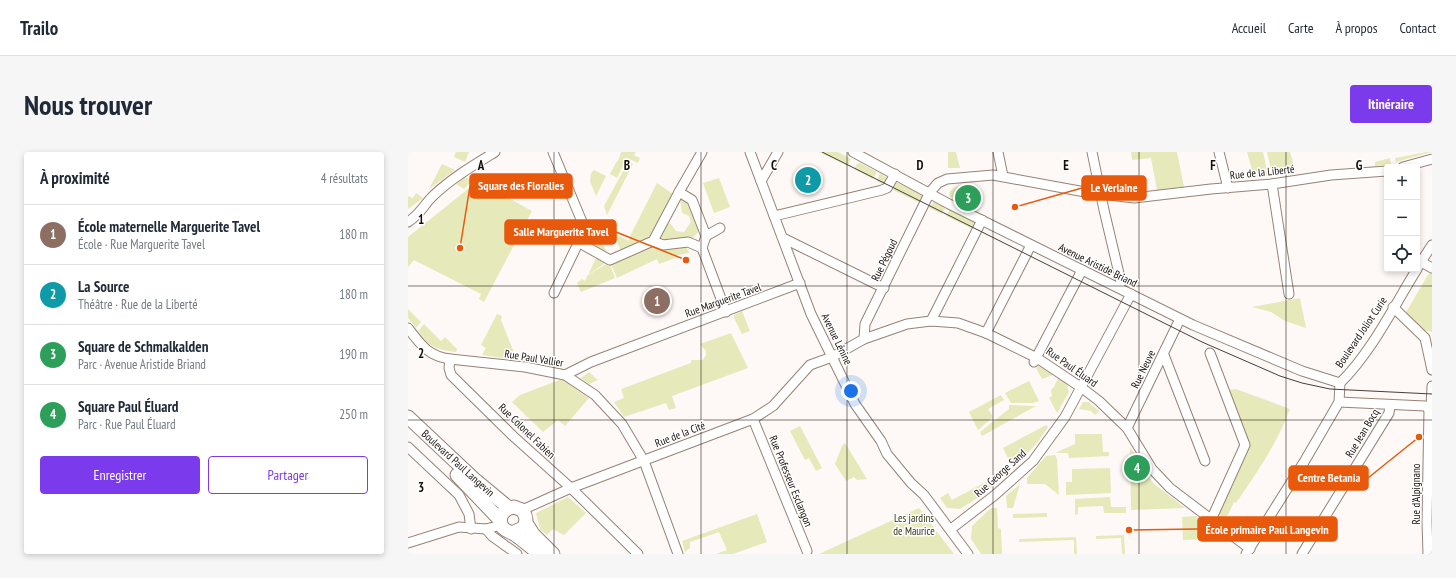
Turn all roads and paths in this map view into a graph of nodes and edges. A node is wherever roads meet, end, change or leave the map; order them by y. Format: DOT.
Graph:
graph roads {
  1 [pos="495,152"];
  2 [pos="553,152"];
  3 [pos="702,152"];
  4 [pos="750,152"];
  5 [pos="778,152"];
  6 [pos="853,152"];
  7 [pos="998,152"];
  8 [pos="1092,152"];
  9 [pos="1219,152"];
  10 [pos="1432,159"];
  11 [pos="1414,164"];
  12 [pos="1384,171"];
  13 [pos="895,174"];
  14 [pos="1003,176"];
  15 [pos="761,181"];
  16 [pos="1272,184"];
  17 [pos="1228,188"];
  18 [pos="679,192"];
  19 [pos="930,192"];
  20 [pos="1101,194"];
  21 [pos="774,216"];
  22 [pos="982,220"];
  23 [pos="408,222"];
  24 [pos="720,228"];
  25 [pos="706,236"];
  26 [pos="783,238"];
  27 [pos="653,241"];
  28 [pos="578,242"];
  29 [pos="1031,244"];
  30 [pos="1432,245"];
  31 [pos="702,248"];
  32 [pos="1420,263"];
  33 [pos="1420,266"];
  34 [pos="1432,268"];
  35 [pos="1082,270"];
  36 [pos="1414,272"];
  37 [pos="800,283"];
  38 [pos="884,288"];
  39 [pos="1118,288"];
  40 [pos="554,293"];
  41 [pos="1131,294"];
  42 [pos="1289,294"];
  43 [pos="1393,307"];
  44 [pos="726,312"];
  45 [pos="1180,319"];
  46 [pos="931,321"];
  47 [pos="408,328"];
  48 [pos="986,333"];
  49 [pos="864,339"];
  50 [pos="1210,353"];
  51 [pos="1164,355"];
  52 [pos="832,358"];
  53 [pos="450,359"];
  54 [pos="1035,360"];
  55 [pos="1432,370"];
  56 [pos="565,375"];
  57 [pos="1340,383"];
  58 [pos="1432,386"];
  59 [pos="1082,388"];
  60 [pos="1339,402"];
  61 [pos="1390,405"];
  62 [pos="1431,408"];
  63 [pos="408,417"];
  64 [pos="753,419"];
  65 [pos="1127,428"];
  66 [pos="408,429"];
  67 [pos="408,447"];
  68 [pos="644,461"];
  69 [pos="1205,461"];
  70 [pos="571,488"];
  71 [pos="509,508"];
  72 [pos="524,516"];
  73 [pos="1211,520"];
  74 [pos="501,522"];
  75 [pos="471,529"];
  76 [pos="486,529"];
  77 [pos="951,529"];
  78 [pos="512,533"];
  79 [pos="408,543"];
  80 [pos="807,551"];
  81 [pos="1248,551"];
  82 [pos="517,554"];
  83 [pos="539,554"];
  84 [pos="553,554"];
  85 [pos="638,554"];
  86 [pos="678,554"];
  87 [pos="968,554"];
  88 [pos="1302,554"];
  89 [pos="1428,554"];
  1 -- 23 [label="street"];
  2 -- 28 [label="street"];
  3 -- 18 [label="street"];
  4 -- 15 [label="street, Avenue Lénine"];
  5 -- 15 [label="street"];
  6 -- 13 [label="street, Avenue Aristide Briand"];
  7 -- 14 [label="street"];
  8 -- 20 [label="street"];
  9 -- 17 [label="street"];
  10 -- 11 [label="street"];
  12 -- 16 [label="street, Rue de la Liberté"];
  13 -- 19 [label="street, Avenue Aristide Briand"];
  13 -- 21 [label="street"];
  14 -- 19 [label="street, Rue de la Liberté"];
  14 -- 20 [label="street, Rue de la Liberté"];
  15 -- 21 [label="street, Avenue Lénine"];
  16 -- 17 [label="street, Rue de la Liberté"];
  16 -- 42 [label="street"];
  17 -- 20 [label="street, Rue de la Liberté"];
  18 -- 25 [label="street"];
  18 -- 27 [label="street"];
  19 -- 22 [label="street, Avenue Aristide Briand"];
  19 -- 38 [label="street, Rue Pégoud"];
  20 -- 39 [label="street"];
  21 -- 26 [label="street, Avenue Lénine"];
  22 -- 29 [label="street, Avenue Aristide Briand"];
  22 -- 46 [label="street"];
  24 -- 25 [label="street"];
  25 -- 31 [label="street"];
  26 -- 37 [label="street, Avenue Lénine"];
  26 -- 38 [label="street"];
  27 -- 28 [label="street"];
  27 -- 31 [label="street"];
  28 -- 40 [label="street"];
  29 -- 35 [label="street, Avenue Aristide Briand"];
  29 -- 48 [label="street"];
  30 -- 32 [label="street, Boulevard Joliot Curie"];
  31 -- 44 [label="street"];
  33 -- 34 [label="street"];
  35 -- 39 [label="street, Avenue Aristide Briand"];
  35 -- 54 [label="street"];
  36 -- 43 [label="street, Boulevard Joliot Curie"];
  37 -- 44 [label="street, Rue Marguerite Tavel"];
  37 -- 52 [label="street, Avenue Lénine"];
  38 -- 49 [label="street, Rue Pégoud"];
  39 -- 41 [label="street, Avenue Aristide Briand"];
  41 -- 45 [label="street, Avenue Aristide Briand"];
  41 -- 59 [label="street, Rue George Sand"];
  43 -- 55 [label="street"];
  43 -- 57 [label="street, Boulevard Joliot Curie"];
  44 -- 56 [label="street, Rue Marguerite Tavel"];
  45 -- 51 [label="street, Rue Neuve"];
  45 -- 57 [label="street, Avenue Aristide Briand"];
  46 -- 48 [label="street, Rue Paul Éluard"];
  46 -- 49 [label="street, Rue Paul Éluard"];
  47 -- 53 [label="street"];
  48 -- 54 [label="street, Rue Paul Éluard"];
  49 -- 52 [label="street, Rue Paul Éluard"];
  50 -- 73 [label="street"];
  51 -- 65 [label="street, Rue Neuve"];
  51 -- 69 [label="street"];
  52 -- 64 [label="street, Rue de la Cité"];
  52 -- 77 [label="street, Avenue Lénine"];
  53 -- 56 [label="street, Rue Paul Vallier"];
  53 -- 70 [label="street, Rue Colonel Fabien"];
  54 -- 59 [label="street, Rue Paul Éluard"];
  56 -- 68 [label="street, Rue Paul Vallier"];
  57 -- 60 [label="street, Boulevard Joliot Curie"];
  58 -- 62 [label="street, Rue d'Alpignano"];
  59 -- 65 [label="street, Rue Paul Éluard"];
  59 -- 77 [label="street, Rue George Sand"];
  60 -- 61 [label="street"];
  60 -- 81 [label="street, Boulevard Joliot Curie"];
  61 -- 62 [label="street"];
  61 -- 88 [label="street, Rue Jean Bocq"];
  62 -- 89 [label="street, Rue d'Alpignano"];
  63 -- 71 [label="main road, Boulevard Paul Langevin"];
  64 -- 68 [label="street, Rue de la Cité"];
  64 -- 80 [label="street, Rue Professeur Esclangon"];
  65 -- 73 [label="street, Rue Paul Éluard"];
  66 -- 74 [label="main road, Boulevard Paul Langevin"];
  67 -- 75 [label="street, Boulevard Paul Langevin"];
  68 -- 70 [label="street, Rue de la Cité"];
  68 -- 86 [label="street, Rue Paul Vallier"];
  70 -- 72 [label="street, Rue de la Cité"];
  70 -- 85 [label="street, Rue Colonel Fabien"];
  71 -- 72 [label="main road"];
  71 -- 74 [label="main road"];
  72 -- 78 [label="main road"];
  72 -- 84 [label="main road"];
  73 -- 81 [label="street, Rue Paul Éluard"];
  74 -- 76 [label="street"];
  74 -- 78 [label="main road"];
  75 -- 76 [label="street"];
  75 -- 79 [label="street"];
  76 -- 82 [label="street"];
  77 -- 87 [label="street, Avenue Lénine"];
  78 -- 83 [label="main road"];
}
